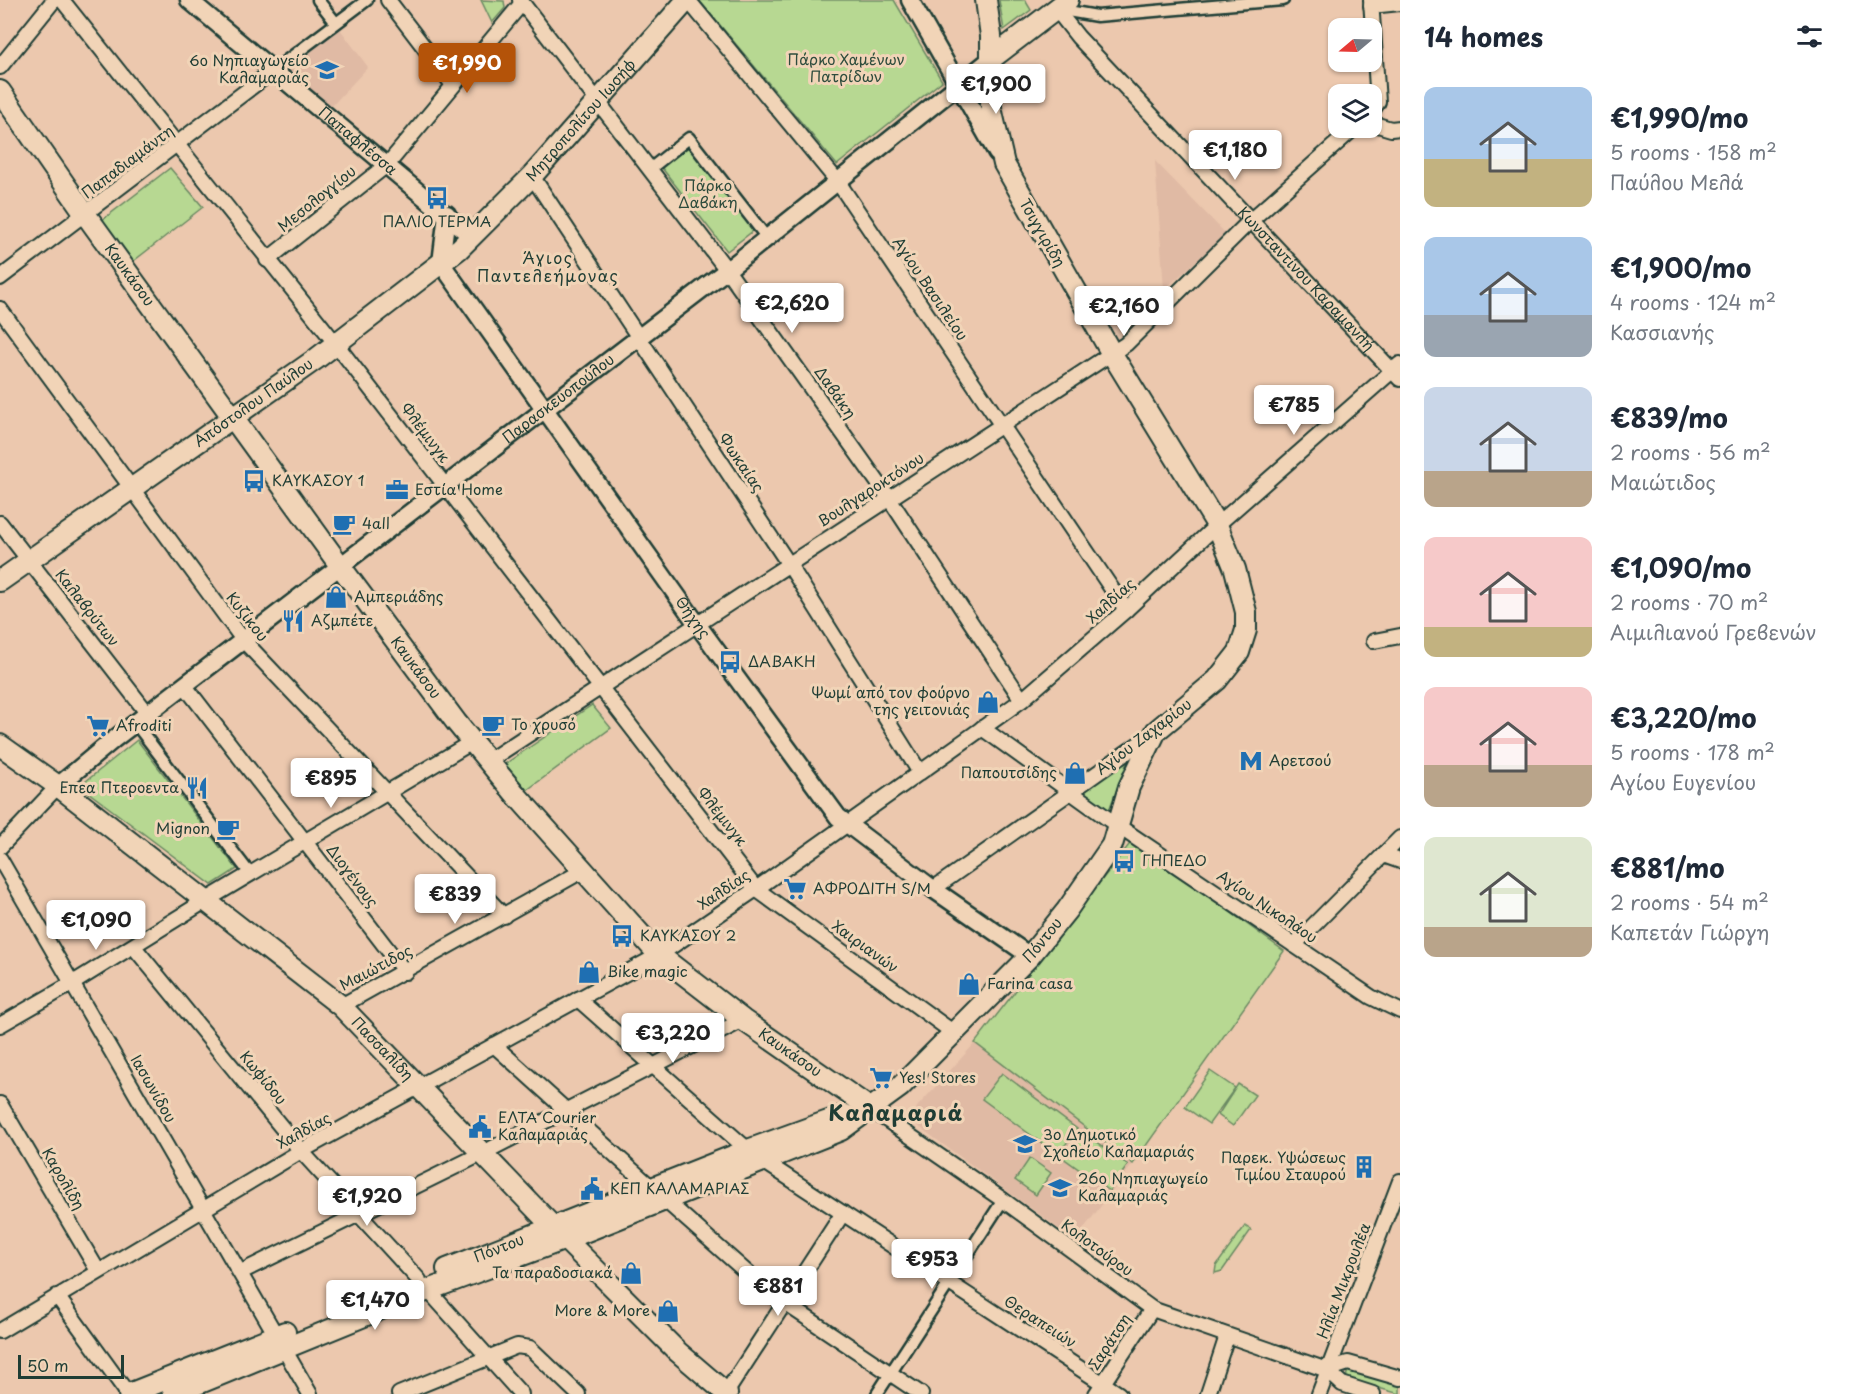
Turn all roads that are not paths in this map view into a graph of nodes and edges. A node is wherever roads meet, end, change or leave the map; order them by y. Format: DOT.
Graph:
graph roads {
  1 [pos="54,0"];
  2 [pos="62,0"];
  3 [pos="189,0"];
  4 [pos="318,0"];
  5 [pos="367,0"];
  6 [pos="388,0"];
  7 [pos="687,0"];
  8 [pos="910,0"];
  9 [pos="986,0"];
  10 [pos="1283,0"];
  11 [pos="521,2"];
  12 [pos="1058,2"];
  13 [pos="1371,3"];
  14 [pos="1400,3"];
  15 [pos="336,23"];
  16 [pos="991,59"];
  17 [pos="0,67"];
  18 [pos="274,70"];
  19 [pos="958,83"];
  20 [pos="1377,84"];
  21 [pos="453,85"];
  22 [pos="0,91"];
  23 [pos="597,101"];
  24 [pos="1382,126"];
  25 [pos="1400,128"];
  26 [pos="1343,138"];
  27 [pos="177,146"];
  28 [pos="388,164"];
  29 [pos="1004,164"];
  30 [pos="650,169"];
  31 [pos="532,176"];
  32 [pos="838,182"];
  33 [pos="86,214"];
  34 [pos="447,214"];
  35 [pos="1251,220"];
  36 [pos="472,237"];
  37 [pos="767,238"];
  38 [pos="267,260"];
  39 [pos="441,262"];
  40 [pos="727,270"];
  41 [pos="0,278"];
  42 [pos="0,309"];
  43 [pos="638,338"];
  44 [pos="336,344"];
  45 [pos="1112,354"];
  46 [pos="1398,371"];
  47 [pos="546,408"];
  48 [pos="232,416"];
  49 [pos="1003,425"];
  50 [pos="444,486"];
  51 [pos="132,488"];
  52 [pos="889,498"];
  53 [pos="0,523"];
  54 [pos="1217,525"];
  55 [pos="29,560"];
  56 [pos="788,563"];
  57 [pos="341,567"];
  58 [pos="0,581"];
  59 [pos="1126,610"];
  60 [pos="697,624"];
  61 [pos="1400,636"];
  62 [pos="244,641"];
  63 [pos="1374,641"];
  64 [pos="185,686"];
  65 [pos="601,686"];
  66 [pos="1022,700"];
  67 [pos="142,718"];
  68 [pos="982,728"];
  69 [pos="1156,731"];
  70 [pos="472,742"];
  71 [pos="0,745"];
  72 [pos="488,761"];
  73 [pos="919,771"];
  74 [pos="58,786"];
  75 [pos="1072,791"];
  76 [pos="388,792"];
  77 [pos="847,825"];
  78 [pos="1118,826"];
  79 [pos="1400,838"];
  80 [pos="306,843"];
  81 [pos="0,847"];
  82 [pos="1383,855"];
  83 [pos="0,859"];
  84 [pos="1400,861"];
  85 [pos="584,870"];
  86 [pos="251,875"];
  87 [pos="756,889"];
  88 [pos="933,889"];
  89 [pos="205,901"];
  90 [pos="504,916"];
  91 [pos="1294,945"];
  92 [pos="134,947"];
  93 [pos="659,955"];
  94 [pos="1030,956"];
  95 [pos="405,972"];
  96 [pos="73,983"];
  97 [pos="578,999"];
  98 [pos="341,1006"];
  99 [pos="1400,1011"];
  100 [pos="743,1020"];
  101 [pos="0,1025"];
  102 [pos="954,1033"];
  103 [pos="494,1045"];
  104 [pos="651,1066"];
  105 [pos="418,1086"];
  106 [pos="0,1104"];
  107 [pos="871,1109"];
  108 [pos="564,1110"];
  109 [pos="301,1151"];
  110 [pos="480,1154"];
  111 [pos="755,1155"];
  112 [pos="1400,1181"];
  113 [pos="659,1195"];
  114 [pos="1003,1200"];
  115 [pos="204,1208"];
  116 [pos="843,1213"];
  117 [pos="359,1214"];
  118 [pos="560,1234"];
  119 [pos="98,1271"];
  120 [pos="241,1272"];
  121 [pos="949,1282"];
  122 [pos="423,1285"];
  123 [pos="57,1296"];
  124 [pos="784,1303"];
  125 [pos="1152,1309"];
  126 [pos="0,1331"];
  127 [pos="1227,1336"];
  128 [pos="278,1342"];
  129 [pos="488,1357"];
  130 [pos="1327,1370"];
  131 [pos="891,1373"];
  132 [pos="1400,1378"];
  133 [pos="1100,1389"];
  134 [pos="419,1391"];
  135 [pos="129,1394"];
  136 [pos="173,1394"];
  137 [pos="310,1394"];
  138 [pos="399,1394"];
  139 [pos="521,1394"];
  140 [pos="578,1394"];
  141 [pos="726,1394"];
  142 [pos="877,1394"];
  143 [pos="921,1394"];
  144 [pos="1119,1394"];
  145 [pos="1208,1394"];
  146 [pos="1319,1394"];
  147 [pos="1373,1394"];
  1 -- 17 [label="street"];
  2 -- 27 [label="street, Φλέμινγκ"];
  3 -- 18 [label="street, Παπαφλέσσα"];
  4 -- 15 [label="street"];
  5 -- 15 [label="street"];
  6 -- 21 [label="street"];
  7 -- 23 [label="main road, Μητροπολίτου Ιωσήφ"];
  7 -- 32 [label="street, Αγίου Βασιλείου"];
  8 -- 19 [label="street, Τσιγγιρίδη"];
  9 -- 16 [label="main road"];
  10 -- 12 [label="street"];
  11 -- 21 [label="street, Μεσολογγίου"];
  11 -- 23 [label="street, Δαβάκη"];
  12 -- 16 [label="main road, Παρασκευοπούλου"];
  12 -- 35 [label="street, Κωνσταντίνου Καραμανλή"];
  13 -- 14 [label="street"];
  13 -- 20 [label="street"];
  15 -- 18 [label="street"];
  16 -- 19 [label="street, Παρασκευοπούλου"];
  16 -- 29 [label="main road"];
  18 -- 27 [label="street, Παπαδιαμάντη"];
  18 -- 28 [label="street, Παπαφλέσσα"];
  19 -- 29 [label="street, Τσιγγιρίδη"];
  19 -- 32 [label="street, Παρασκευοπούλου"];
  21 -- 28 [label="street, Μεσολογγίου"];
  22 -- 33 [label="main road, Καυκάσου"];
  23 -- 30 [label="street, Δαβάκη"];
  23 -- 31 [label="main road, Μητροπολίτου Ιωσήφ"];
  24 -- 25 [label="street"];
  26 -- 35 [label="street, Βουλγαροκτόνου"];
  27 -- 33 [label="street, Παπαδιαμάντη"];
  27 -- 38 [label="street, Φλέμινγκ"];
  28 -- 34 [label="street, Παπαφλέσσα"];
  28 -- 38 [label="street, Μεσολογγίου"];
  29 -- 45 [label="main road, Τσιγγιρίδη"];
  30 -- 37 [label="street"];
  30 -- 40 [label="street, Δαβάκη"];
  31 -- 36 [label="main road, Μητροπολίτου Ιωσήφ"];
  31 -- 43 [label="street, Φωκαίας"];
  32 -- 37 [label="street, Παρασκευοπούλου"];
  32 -- 49 [label="street, Αγίου Βασιλείου"];
  33 -- 41 [label="street, Παπαδιαμάντη"];
  33 -- 48 [label="main road, Καυκάσου"];
  34 -- 36 [label="street, Παπαφλέσσα"];
  34 -- 39 [label="street"];
  35 -- 45 [label="street, Βουλγαροκτόνου"];
  35 -- 46 [label="street, Κωνσταντίνου Καραμανλή"];
  36 -- 39 [label="main road, Απόστολου Παύλου"];
  37 -- 40 [label="street, Παρασκευοπούλου"];
  38 -- 44 [label="street, Φλέμινγκ"];
  39 -- 44 [label="main road, Απόστολου Παύλου"];
  39 -- 47 [label="street, Θήχης"];
  40 -- 43 [label="street, Παρασκευοπούλου"];
  40 -- 52 [label="street, Δαβάκη"];
  42 -- 51 [label="street, Κυζίκου"];
  43 -- 47 [label="street, Παρασκευοπούλου"];
  43 -- 56 [label="street, Φωκαίας"];
  44 -- 48 [label="main road, Απόστολου Παύλου"];
  44 -- 50 [label="street, Φλέμινγκ"];
  45 -- 49 [label="street, Βουλγαροκτόνου"];
  45 -- 54 [label="main road, Τσιγγιρίδη"];
  46 -- 54 [label="street, Χαλδίας"];
  47 -- 50 [label="street, Παρασκευοπούλου"];
  47 -- 60 [label="street, Θήχης"];
  48 -- 51 [label="main road, Απόστολου Παύλου"];
  48 -- 57 [label="main road, Καυκάσου"];
  49 -- 52 [label="street, Βουλγαροκτόνου"];
  49 -- 59 [label="street, Αγίου Βασιλείου"];
  50 -- 57 [label="street, Παρασκευοπούλου"];
  50 -- 65 [label="street, Φλέμινγκ"];
  51 -- 55 [label="main road, Απόστολου Παύλου"];
  51 -- 62 [label="street, Κυζίκου"];
  52 -- 56 [label="street, Βουλγαροκτόνου"];
  52 -- 66 [label="street, Δαβάκη"];
  53 -- 55 [label="street, Καλαβρύτων"];
  54 -- 59 [label="street, Χαλδίας"];
  54 -- 69 [label="main road, Αγίου Ζαχαρίου"];
  55 -- 58 [label="main road, Απόστολου Παύλου"];
  55 -- 67 [label="street, Καλαβρύτων"];
  56 -- 60 [label="street, Βουλγαροκτόνου"];
  56 -- 73 [label="street, Φωκαίας"];
  57 -- 62 [label="street, Παρασκευοπούλου"];
  57 -- 70 [label="main road, Καυκάσου"];
  59 -- 66 [label="street, Χαλδίας"];
  60 -- 65 [label="street, Βουλγαροκτόνου"];
  60 -- 77 [label="street, Θήχης"];
  61 -- 63 [label="street"];
  62 -- 64 [label="street, Παρασκευοπούλου"];
  62 -- 76 [label="street, Κυζίκου"];
  64 -- 67 [label="street, Παρασκευοπούλου"];
  64 -- 80 [label="street, Διογένους"];
  65 -- 72 [label="street, Βουλγαροκτόνου"];
  65 -- 87 [label="street, Φλέμινγκ"];
  66 -- 68 [label="street, Χαλδίας"];
  67 -- 74 [label="street, Παρασκευοπούλου"];
  67 -- 86 [label="street"];
  68 -- 73 [label="street, Χαλδίας"];
  68 -- 75 [label="street, Αγίου Νικολάου"];
  69 -- 75 [label="street, Αγίου Ζαχαρίου"];
  69 -- 78 [label="main road, Πόντου"];
  70 -- 72 [label="main road, Καυκάσου"];
  70 -- 76 [label="street"];
  71 -- 74 [label="main road, Πασσαλίδη"];
  72 -- 85 [label="main road, Καυκάσου"];
  73 -- 77 [label="street, Χαλδίας"];
  74 -- 81 [label="street"];
  74 -- 89 [label="main road, Πασσαλίδη"];
  75 -- 78 [label="street, Αγίου Νικολάου"];
  75 -- 88 [label="street, Αγίου Ζαχαρίου"];
  76 -- 80 [label="street"];
  76 -- 90 [label="street, Κυζίκου"];
  77 -- 87 [label="street, Χαλδίας"];
  77 -- 88 [label="street, Θήχης"];
  78 -- 91 [label="street, Αγίου Νικολάου"];
  78 -- 94 [label="main road, Πόντου"];
  79 -- 82 [label="street"];
  80 -- 86 [label="street"];
  80 -- 95 [label="street, Διογένους"];
  82 -- 84 [label="street"];
  82 -- 91 [label="street"];
  83 -- 96 [label="street, Ιασωνίδου"];
  85 -- 90 [label="street, Μαιώτιδος"];
  85 -- 93 [label="main road, Καυκάσου"];
  86 -- 89 [label="street"];
  87 -- 93 [label="street, Χαλδίας"];
  87 -- 102 [label="street, Χαιριανών"];
  88 -- 94 [label="street, Θήχης"];
  89 -- 92 [label="street"];
  89 -- 98 [label="main road, Πασσαλίδη"];
  90 -- 95 [label="street, Μαιώτιδος"];
  91 -- 99 [label="street, Αγίου Νικολάου"];
  92 -- 96 [label="street"];
  92 -- 109 [label="street, Κωφίδου"];
  93 -- 97 [label="street, Χαλδίας"];
  93 -- 100 [label="main road, Καυκάσου"];
  94 -- 102 [label="main road, Πόντου"];
  95 -- 98 [label="street, Μαιώτιδος"];
  96 -- 101 [label="street"];
  96 -- 115 [label="street, Ιασωνίδου"];
  97 -- 103 [label="street, Χαλδίας"];
  97 -- 104 [label="street, Θεραπειών"];
  98 -- 105 [label="main road, Πασσαλίδη"];
  100 -- 104 [label="street"];
  100 -- 107 [label="main road, Καυκάσου"];
  102 -- 107 [label="main road, Πόντου"];
  103 -- 105 [label="street, Χαλδίας"];
  103 -- 108 [label="street"];
  104 -- 108 [label="street"];
  104 -- 111 [label="street, Θεραπειών"];
  105 -- 109 [label="street, Χαλδίας"];
  105 -- 110 [label="main road, Πασσαλίδη"];
  106 -- 119 [label="street, Καρολίδη"];
  107 -- 111 [label="main road, Πόντου"];
  107 -- 114 [label="street, Κολοτούρου"];
  108 -- 110 [label="street"];
  108 -- 113 [label="street"];
  109 -- 115 [label="street, Χαλδίας"];
  109 -- 117 [label="street, Κωφίδου"];
  110 -- 117 [label="street"];
  110 -- 118 [label="main road, Πασσαλίδη"];
  111 -- 113 [label="main road, Πόντου"];
  111 -- 116 [label="street, Θεραπειών"];
  112 -- 130 [label="street, Ηλία Μικρουλέα"];
  113 -- 118 [label="main road, Πόντου"];
  113 -- 124 [label="street"];
  114 -- 121 [label="street"];
  114 -- 125 [label="street, Κολοτούρου"];
  115 -- 119 [label="street, Χαλδίας"];
  115 -- 120 [label="street, Ιασωνίδου"];
  116 -- 121 [label="street, Θεραπειών"];
  116 -- 124 [label="street"];
  117 -- 120 [label="street"];
  117 -- 122 [label="street, Κωφίδου"];
  118 -- 122 [label="main road, Πόντου"];
  118 -- 141 [label="main road, Πασσαλίδη"];
  119 -- 123 [label="street, Χαλδίας"];
  120 -- 128 [label="street, Ιασωνίδου"];
  121 -- 131 [label="street"];
  121 -- 133 [label="street, Θεραπειών"];
  122 -- 128 [label="main road, Πόντου"];
  122 -- 129 [label="street, Κωφίδου"];
  123 -- 126 [label="street, Χαλδίας"];
  123 -- 135 [label="street"];
  124 -- 131 [label="street"];
  124 -- 141 [label="street"];
  125 -- 127 [label="street, Κολοτούρου"];
  125 -- 133 [label="street, Σαράτση"];
  127 -- 130 [label="street, Κολοτούρου"];
  127 -- 145 [label="street"];
  128 -- 135 [label="main road, Πόντου"];
  128 -- 136 [label="main road, Πόντου"];
  128 -- 137 [label="street, Ιασωνίδου"];
  129 -- 134 [label="street"];
  129 -- 139 [label="street, Κωφίδου"];
  129 -- 140 [label="street"];
  130 -- 132 [label="street, Κολοτούρου"];
  130 -- 146 [label="street, Ηλία Μικρουλέα"];
  130 -- 147 [label="street, Κολοτούρου"];
  131 -- 142 [label="street"];
  131 -- 143 [label="street"];
  133 -- 144 [label="street, Θεραπειών"];
  134 -- 138 [label="street"];
}
